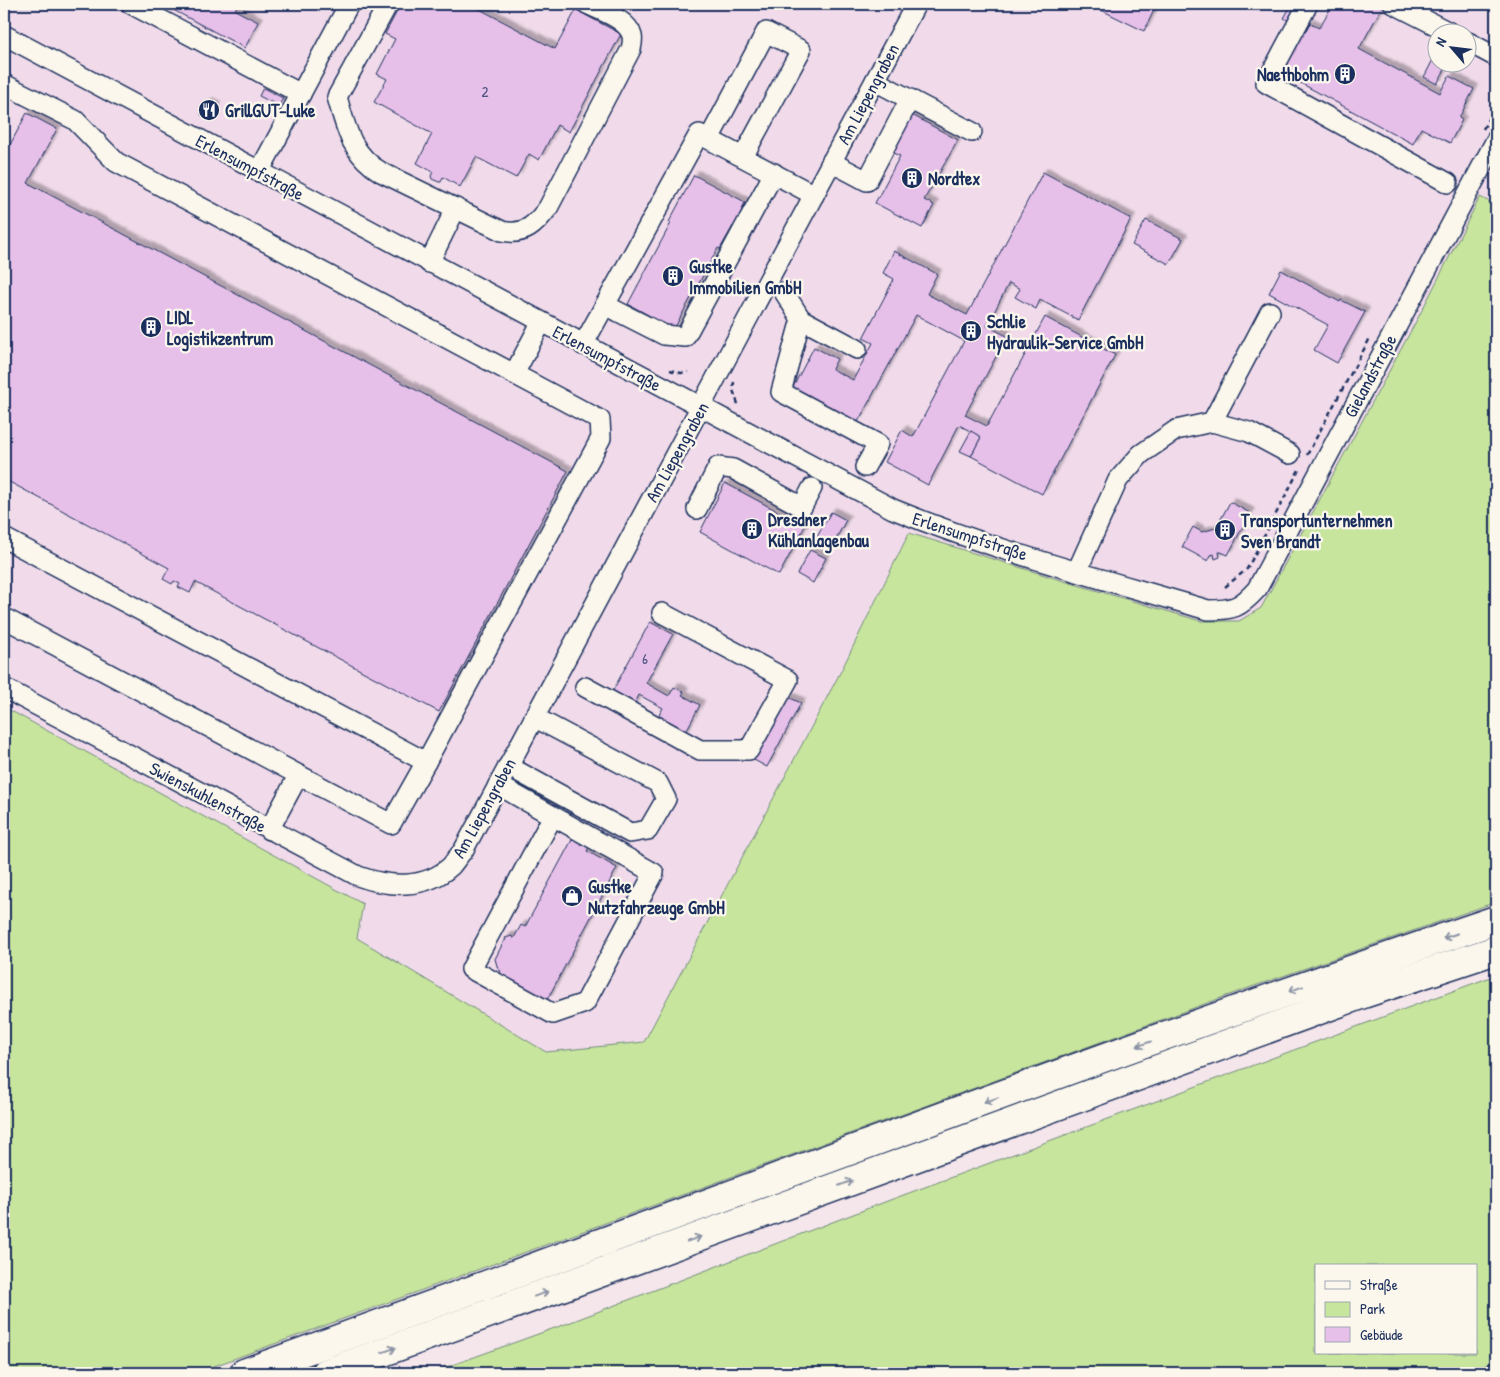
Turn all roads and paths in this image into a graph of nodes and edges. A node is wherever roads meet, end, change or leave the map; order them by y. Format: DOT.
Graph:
graph roads {
  1 [pos="131,4"];
  2 [pos="349,4"];
  3 [pos="388,4"];
  4 [pos="587,4"];
  5 [pos="916,4"];
  6 [pos="1308,4"];
  7 [pos="1399,5"];
  8 [pos="1430,22"];
  9 [pos="4,35"];
  10 [pos="1478,47"];
  11 [pos="1496,57"];
  12 [pos="875,81"];
  13 [pos="4,84"];
  14 [pos="304,88"];
  15 [pos="337,97"];
  16 [pos="910,99"];
  17 [pos="1496,104"];
  18 [pos="972,132"];
  19 [pos="1488,138"];
  20 [pos="709,139"];
  21 [pos="743,157"];
  22 [pos="832,162"];
  23 [pos="260,172"];
  24 [pos="774,173"];
  25 [pos="1448,183"];
  26 [pos="814,195"];
  27 [pos="456,208"];
  28 [pos="428,263"];
  29 [pos="784,292"];
  30 [pos="605,305"];
  31 [pos="1270,312"];
  32 [pos="801,319"];
  33 [pos="540,323"];
  34 [pos="1373,332"];
  35 [pos="583,345"];
  36 [pos="857,349"];
  37 [pos="514,374"];
  38 [pos="734,382"];
  39 [pos="738,404"];
  40 [pos="701,407"];
  41 [pos="1212,422"];
  42 [pos="1290,454"];
  43 [pos="864,467"];
  44 [pos="812,488"];
  45 [pos="697,508"];
  46 [pos="4,538"];
  47 [pos="1077,571"];
  48 [pos="1225,587"];
  49 [pos="1238,607"];
  50 [pos="662,613"];
  51 [pos="4,618"];
  52 [pos="584,687"];
  53 [pos="4,688"];
  54 [pos="534,717"];
  55 [pos="426,762"];
  56 [pos="508,766"];
  57 [pos="298,776"];
  58 [pos="498,785"];
  59 [pos="553,816"];
  60 [pos="270,830"];
  61 [pos="420,882"];
  62 [pos="1496,920"];
  63 [pos="1496,950"];
  64 [pos="1496,1371"];
  65 [pos="244,1373"];
  66 [pos="326,1373"];
  67 [pos="1492,1373"];
  1 -- 14 [label="street"];
  2 -- 14 [label="street"];
  3 -- 15 [label="street"];
  4 -- 27 [label="street"];
  5 -- 12 [label="street, Am Liepengraben"];
  6 -- 25 [label="street"];
  7 -- 8 [label="street"];
  9 -- 23 [label="street, Erlensumpfstraße"];
  10 -- 11 [label="street"];
  12 -- 16 [label="street"];
  12 -- 22 [label="street, Am Liepengraben"];
  13 -- 37 [label="street"];
  14 -- 15 [label="street"];
  14 -- 23 [label="street"];
  15 -- 27 [label="street"];
  16 -- 18 [label="street"];
  16 -- 22 [label="street"];
  17 -- 19 [label="path"];
  19 -- 49 [label="street, Gielandstraße"];
  20 -- 21 [label="street"];
  20 -- 21 [label="street"];
  20 -- 30 [label="street"];
  21 -- 24 [label="street"];
  22 -- 26 [label="street, Am Liepengraben"];
  23 -- 28 [label="street, Erlensumpfstraße"];
  24 -- 26 [label="street"];
  24 -- 30 [label="street"];
  26 -- 40 [label="street, Am Liepengraben"];
  27 -- 28 [label="street"];
  28 -- 33 [label="street, Erlensumpfstraße"];
  29 -- 32 [label="street"];
  30 -- 35 [label="street"];
  31 -- 41 [label="street"];
  32 -- 36 [label="street"];
  32 -- 43 [label="street"];
  33 -- 35 [label="street, Erlensumpfstraße"];
  33 -- 37 [label="street"];
  34 -- 48 [label="path"];
  35 -- 40 [label="street, Erlensumpfstraße"];
  37 -- 55 [label="street"];
  38 -- 39 [label="path"];
  40 -- 47 [label="street, Erlensumpfstraße"];
  40 -- 54 [label="street, Am Liepengraben"];
  41 -- 42 [label="street"];
  41 -- 47 [label="street"];
  44 -- 45 [label="street"];
  46 -- 55 [label="street"];
  47 -- 49 [label="street, Erlensumpfstraße"];
  50 -- 52 [label="street"];
  51 -- 57 [label="street"];
  53 -- 60 [label="street, Swienskuhlenstraße"];
  54 -- 56 [label="street, Am Liepengraben"];
  54 -- 56 [label="street"];
  55 -- 57 [label="street"];
  56 -- 58 [label="street, Am Liepengraben"];
  57 -- 60 [label="street"];
  58 -- 59 [label="street"];
  58 -- 61 [label="street, Am Liepengraben"];
  59 -- 59 [label="street"];
  60 -- 61 [label="street, Swienskuhlenstraße"];
  62 -- 65 [label="highway, one-way"];
  66 -- 63 [label="highway, one-way"];
  64 -- 67 [label="street"];
}
